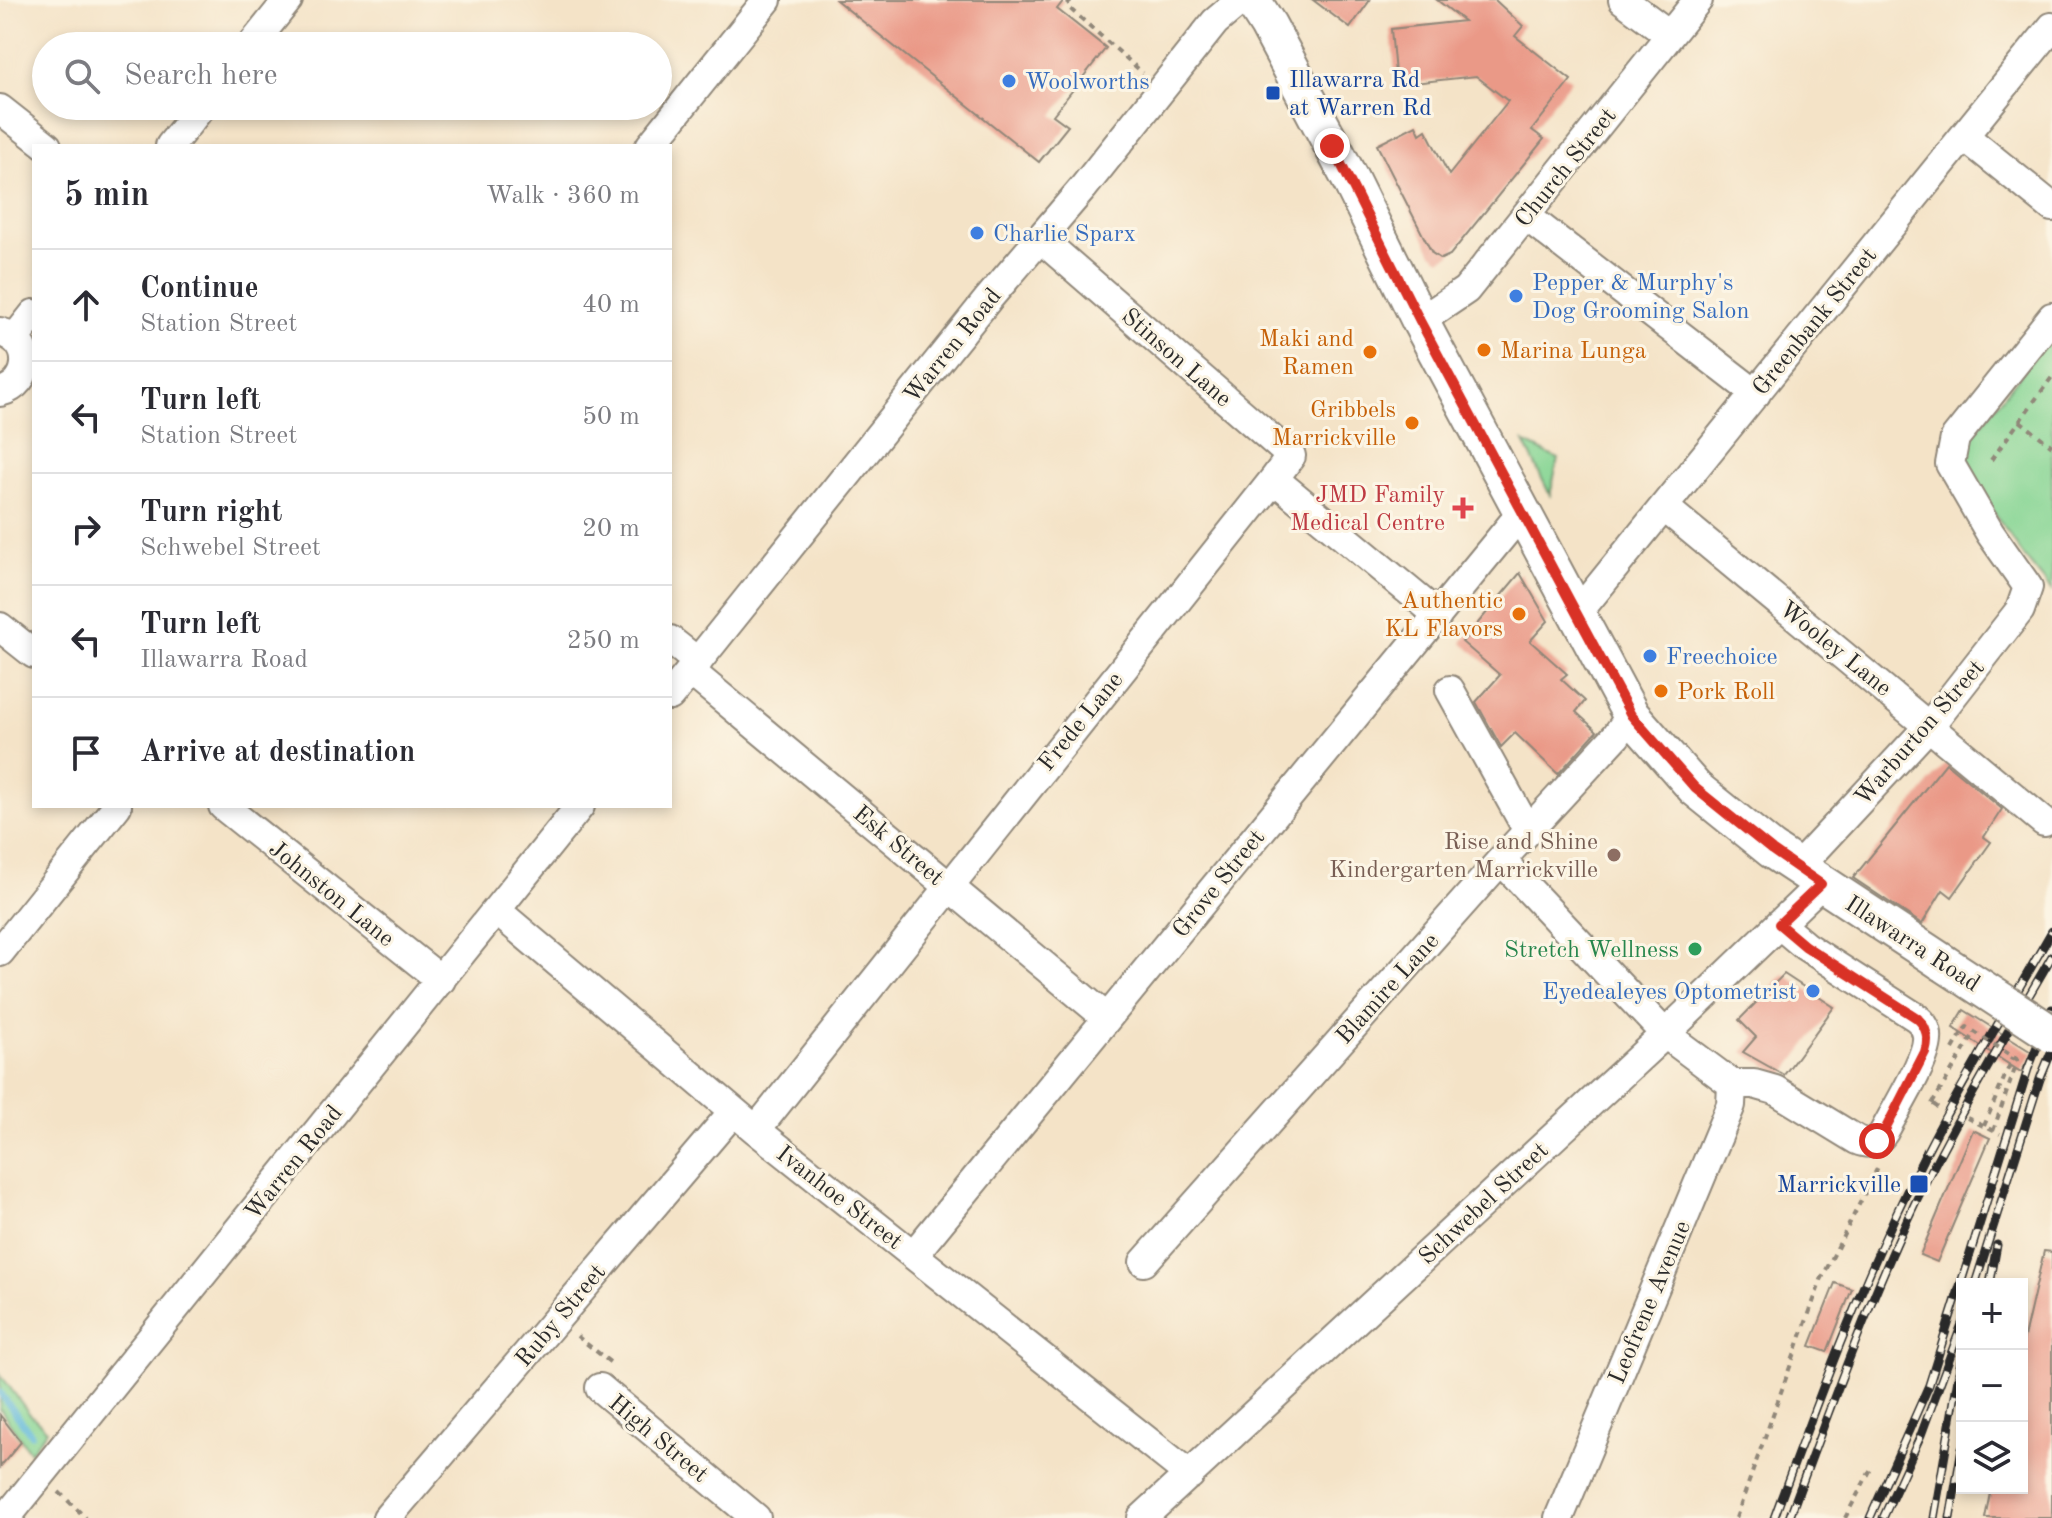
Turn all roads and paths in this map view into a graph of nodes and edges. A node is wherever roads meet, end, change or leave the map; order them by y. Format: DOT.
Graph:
graph roads {
  1 [pos="288,0"];
  2 [pos="767,0"];
  3 [pos="1071,0"];
  4 [pos="1241,0"];
  5 [pos="1252,0"];
  6 [pos="1623,0"];
  7 [pos="1698,0"];
  8 [pos="2052,27"];
  9 [pos="262,32"];
  10 [pos="1670,35"];
  11 [pos="1161,90"];
  12 [pos="0,109"];
  13 [pos="672,119"];
  14 [pos="191,120"];
  15 [pos="671,120"];
  16 [pos="1964,136"];
  17 [pos="44,144"];
  18 [pos="172,144"];
  19 [pos="652,144"];
  20 [pos="2052,207"];
  21 [pos="1526,216"];
  22 [pos="1041,239"];
  23 [pos="32,316"];
  24 [pos="2052,317"];
  25 [pos="1420,321"];
  26 [pos="7,335"];
  27 [pos="2052,377"];
  28 [pos="18,388"];
  29 [pos="1756,394"];
  30 [pos="2020,421"];
  31 [pos="2052,446"];
  32 [pos="1991,460"];
  33 [pos="1274,479"];
  34 [pos="1664,507"];
  35 [pos="1522,512"];
  36 [pos="1438,615"];
  37 [pos="1576,615"];
  38 [pos="0,627"];
  39 [pos="672,642"];
  40 [pos="32,652"];
  41 [pos="694,667"];
  42 [pos="1450,690"];
  43 [pos="672,694"];
  44 [pos="1631,715"];
  45 [pos="1930,725"];
  46 [pos="115,808"];
  47 [pos="226,808"];
  48 [pos="566,811"];
  49 [pos="2044,822"];
  50 [pos="1528,831"];
  51 [pos="1501,860"];
  52 [pos="1809,876"];
  53 [pos="948,886"];
  54 [pos="497,911"];
  55 [pos="1779,924"];
  56 [pos="0,952"];
  57 [pos="441,980"];
  58 [pos="1107,1018"];
  59 [pos="1964,1030"];
  60 [pos="1975,1032"];
  61 [pos="1665,1034"];
  62 [pos="2052,1034"];
  63 [pos="2013,1057"];
  64 [pos="1732,1084"];
  65 [pos="1932,1104"];
  66 [pos="733,1112"];
  67 [pos="1967,1118"];
  68 [pos="1984,1126"];
  69 [pos="756,1130"];
  70 [pos="1993,1131"];
  71 [pos="1884,1132"];
  72 [pos="2000,1134"];
  73 [pos="914,1254"];
  74 [pos="1144,1262"];
  75 [pos="581,1338"];
  76 [pos="598,1353"];
  77 [pos="600,1388"];
  78 [pos="1872,1467"];
  79 [pos="41,1474"];
  80 [pos="1190,1475"];
  81 [pos="6,1518"];
  82 [pos="86,1518"];
  83 [pos="387,1518"];
  84 [pos="756,1518"];
  85 [pos="1142,1518"];
  86 [pos="1559,1518"];
  87 [pos="1736,1518"];
  88 [pos="1845,1518"];
  1 -- 9 [label="street"];
  2 -- 13 [label="street"];
  3 -- 11 [label="path"];
  4 -- 11 [label="street, Warren Road"];
  5 -- 25 [label="main road, Illawarra Road"];
  6 -- 10 [label="street"];
  7 -- 10 [label="street, Church Street"];
  8 -- 16 [label="street, Greenbank Street"];
  10 -- 21 [label="street, Church Street"];
  11 -- 22 [label="street, Warren Road"];
  12 -- 17 [label="street"];
  14 -- 18 [label="street"];
  15 -- 19 [label="street"];
  16 -- 20 [label="street"];
  16 -- 29 [label="street, Greenbank Street"];
  21 -- 25 [label="street, Church Street"];
  21 -- 29 [label="street"];
  22 -- 33 [label="street, Stinson Lane"];
  22 -- 41 [label="street, Warren Road"];
  23 -- 26 [label="street"];
  24 -- 45 [label="street, Warburton Street"];
  25 -- 35 [label="main road, Illawarra Road"];
  26 -- 28 [label="street"];
  27 -- 30 [label="path"];
  29 -- 34 [label="street, Greenbank Street"];
  30 -- 31 [label="path"];
  30 -- 32 [label="path"];
  33 -- 36 [label="street"];
  33 -- 53 [label="street, Frede Lane"];
  34 -- 37 [label="street, Greenbank Street"];
  34 -- 45 [label="street, Wooley Lane"];
  35 -- 36 [label="street, Grove Street"];
  35 -- 37 [label="main road, Illawarra Road"];
  36 -- 58 [label="street, Grove Street"];
  37 -- 44 [label="main road, Illawarra Road"];
  38 -- 40 [label="street"];
  39 -- 41 [label="street, Esk Street"];
  41 -- 43 [label="street, Warren Road"];
  41 -- 53 [label="street, Esk Street"];
  42 -- 50 [label="street"];
  44 -- 50 [label="street, Blamire Lane"];
  44 -- 52 [label="main road, Illawarra Road"];
  45 -- 49 [label="street, Wooley Lane"];
  45 -- 52 [label="street, Warburton Street"];
  46 -- 56 [label="street"];
  47 -- 57 [label="street, Johnston Lane"];
  48 -- 54 [label="street, Warren Road"];
  50 -- 51 [label="street, Blamire Lane"];
  51 -- 61 [label="street"];
  51 -- 74 [label="street, Blamire Lane"];
  52 -- 55 [label="street, Schwebel Street"];
  52 -- 62 [label="main road, Illawarra Road, bridge"];
  53 -- 58 [label="street, Esk Street"];
  53 -- 69 [label="street, Frede Lane"];
  54 -- 57 [label="street, Warren Road"];
  54 -- 66 [label="street, Ivanhoe Street"];
  55 -- 61 [label="street, Schwebel Street"];
  55 -- 71 [label="street"];
  57 -- 79 [label="street, Warren Road"];
  58 -- 73 [label="street, Grove Street"];
  59 -- 60 [label="path, bridge"];
  60 -- 63 [label="path, bridge"];
  60 -- 65 [label="path"];
  61 -- 64 [label="street"];
  61 -- 80 [label="street, Schwebel Street"];
  63 -- 68 [label="path"];
  63 -- 70 [label="path, bridge"];
  64 -- 71 [label="street"];
  64 -- 86 [label="street, Leofrene Avenue"];
  66 -- 69 [label="street, Ivanhoe Street"];
  66 -- 83 [label="street, Ruby Street"];
  67 -- 68 [label="path"];
  68 -- 70 [label="path"];
  69 -- 73 [label="street, Ivanhoe Street"];
  70 -- 72 [label="path"];
  71 -- 87 [label="path"];
  73 -- 80 [label="street, Ivanhoe Street"];
  75 -- 76 [label="path"];
  77 -- 84 [label="street, High Street"];
  78 -- 88 [label="path"];
  79 -- 81 [label="street, Warren Road"];
  79 -- 82 [label="path"];
  80 -- 85 [label="street, Schwebel Street"];
}
